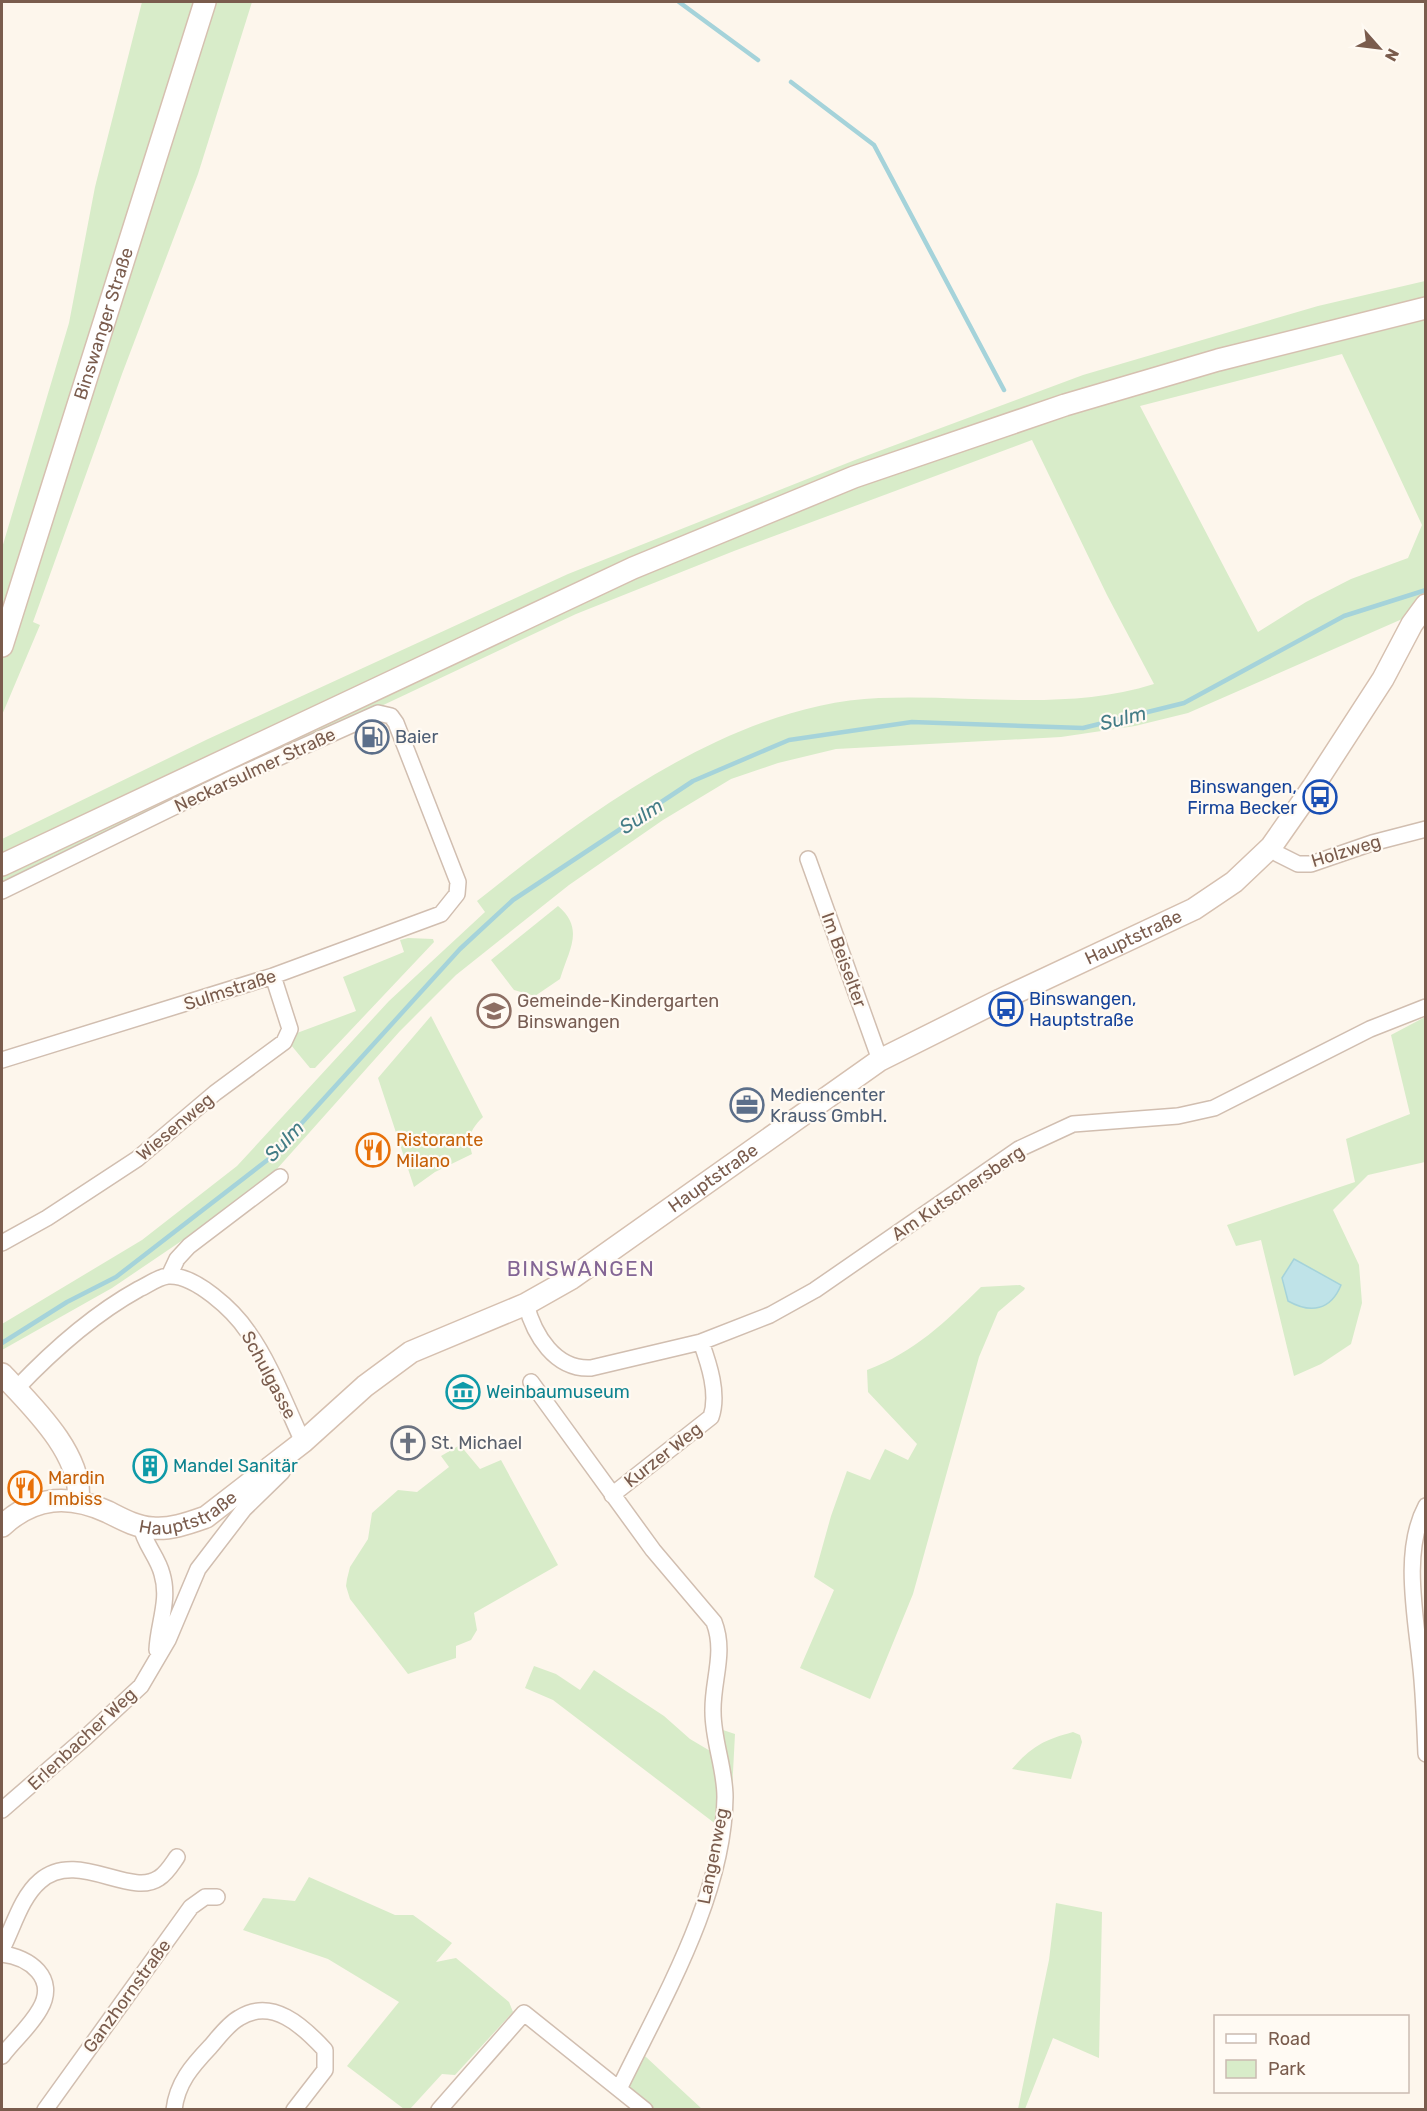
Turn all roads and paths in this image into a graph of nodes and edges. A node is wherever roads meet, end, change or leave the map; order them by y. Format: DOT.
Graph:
graph roads {
  1 [pos="205,2"];
  2 [pos="1425,308"];
  3 [pos="1425,606"];
  4 [pos="2,646"];
  5 [pos="1425,829"];
  6 [pos="1271,847"];
  7 [pos="808,859"];
  8 [pos="2,865"];
  9 [pos="2,891"];
  10 [pos="451,903"];
  11 [pos="273,976"];
  12 [pos="1425,1007"];
  13 [pos="2,1060"];
  14 [pos="880,1060"];
  15 [pos="280,1177"];
  16 [pos="2,1243"];
  17 [pos="169,1276"];
  18 [pos="526,1304"];
  19 [pos="701,1342"];
  20 [pos="9,1381"];
  21 [pos="531,1382"];
  22 [pos="295,1447"];
  23 [pos="612,1495"];
  24 [pos="78,1501"];
  25 [pos="1425,1506"];
  26 [pos="2,1526"];
  27 [pos="141,1526"];
  28 [pos="157,1662"];
  29 [pos="1425,1754"];
  30 [pos="2,1810"];
  31 [pos="177,1857"];
  32 [pos="217,1897"];
  33 [pos="2,1951"];
  34 [pos="2,2056"];
  35 [pos="619,2089"];
  36 [pos="45,2109"];
  37 [pos="174,2109"];
  38 [pos="294,2109"];
  39 [pos="439,2109"];
  40 [pos="645,2109"];
  1 -- 4 [label="main road, Binswanger Straße"];
  2 -- 8 [label="main road"];
  3 -- 6 [label="main road, Hauptstraße"];
  5 -- 6 [label="street, Holzweg"];
  6 -- 14 [label="main road, Hauptstraße"];
  7 -- 14 [label="street, Im Beiselter"];
  9 -- 10 [label="street, Neckarsulmer Straße"];
  10 -- 11 [label="street, Sulmstraße"];
  11 -- 13 [label="street, Sulmstraße"];
  11 -- 16 [label="street, Wiesenweg"];
  12 -- 19 [label="street, Am Kutschersberg"];
  14 -- 18 [label="main road, Hauptstraße"];
  15 -- 17 [label="street"];
  17 -- 20 [label="street"];
  17 -- 22 [label="street, Schulgasse"];
  18 -- 19 [label="street, Am Kutschersberg"];
  18 -- 22 [label="main road, Hauptstraße"];
  19 -- 23 [label="street, Kurzer Weg"];
  20 -- 24 [label="main road"];
  21 -- 23 [label="street, Langenweg"];
  22 -- 27 [label="main road, Hauptstraße"];
  22 -- 28 [label="street, Erlenbacher Weg"];
  23 -- 35 [label="street, Langenweg"];
  24 -- 26 [label="main road, Hauptstraße"];
  24 -- 27 [label="main road, Hauptstraße"];
  25 -- 29 [label="street"];
  27 -- 28 [label="street, Erlenbacher Weg"];
  28 -- 30 [label="street, Erlenbacher Weg"];
  31 -- 33 [label="street"];
  32 -- 36 [label="street, Ganzhornstraße"];
  33 -- 34 [label="street"];
  35 -- 39 [label="street"];
  35 -- 40 [label="street"];
  37 -- 38 [label="street"];
}
